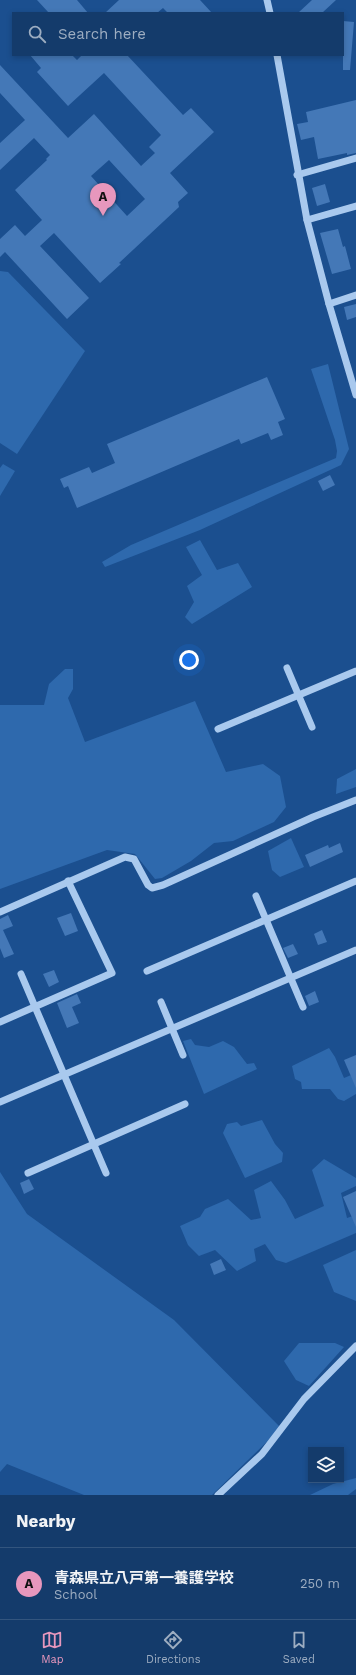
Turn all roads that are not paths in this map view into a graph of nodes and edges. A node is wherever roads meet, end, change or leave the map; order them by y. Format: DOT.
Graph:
graph roads {
  1 [pos="267,0"];
  2 [pos="270,12"];
  3 [pos="276,56"];
  4 [pos="356,158"];
  5 [pos="297,175"];
  6 [pos="356,206"];
  7 [pos="307,220"];
  8 [pos="356,296"];
  9 [pos="329,304"];
  10 [pos="356,395"];
  11 [pos="287,668"];
  12 [pos="356,671"];
  13 [pos="298,695"];
  14 [pos="312,727"];
  15 [pos="218,729"];
  16 [pos="356,800"];
  17 [pos="68,881"];
  18 [pos="356,881"];
  19 [pos="256,896"];
  20 [pos="0,912"];
  21 [pos="266,920"];
  22 [pos="356,950"];
  23 [pos="147,971"];
  24 [pos="21,974"];
  25 [pos="291,979"];
  26 [pos="161,1002"];
  27 [pos="35,1007"];
  28 [pos="303,1007"];
  29 [pos="0,1022"];
  30 [pos="172,1028"];
  31 [pos="183,1055"];
  32 [pos="64,1074"];
  33 [pos="0,1102"];
  34 [pos="185,1104"];
  35 [pos="94,1144"];
  36 [pos="28,1173"];
  37 [pos="106,1173"];
  38 [pos="356,1346"];
  39 [pos="218,1495"];
  1 -- 2 [label="street"];
  3 -- 5 [label="street"];
  4 -- 5 [label="street"];
  5 -- 7 [label="street"];
  6 -- 7 [label="street"];
  7 -- 9 [label="street"];
  8 -- 9 [label="street"];
  9 -- 10 [label="street"];
  11 -- 13 [label="street"];
  12 -- 13 [label="street"];
  13 -- 14 [label="street"];
  13 -- 15 [label="street"];
  16 -- 17 [label="street"];
  17 -- 20 [label="street"];
  17 -- 27 [label="street"];
  18 -- 21 [label="street"];
  19 -- 21 [label="street"];
  21 -- 23 [label="street"];
  21 -- 25 [label="street"];
  22 -- 25 [label="street"];
  24 -- 27 [label="street"];
  25 -- 28 [label="street"];
  25 -- 30 [label="street"];
  26 -- 30 [label="street"];
  27 -- 29 [label="street"];
  27 -- 32 [label="street"];
  30 -- 31 [label="street"];
  30 -- 32 [label="street"];
  32 -- 33 [label="street"];
  32 -- 35 [label="street"];
  34 -- 35 [label="street"];
  35 -- 36 [label="street"];
  35 -- 37 [label="street"];
  38 -- 39 [label="street"];
}
